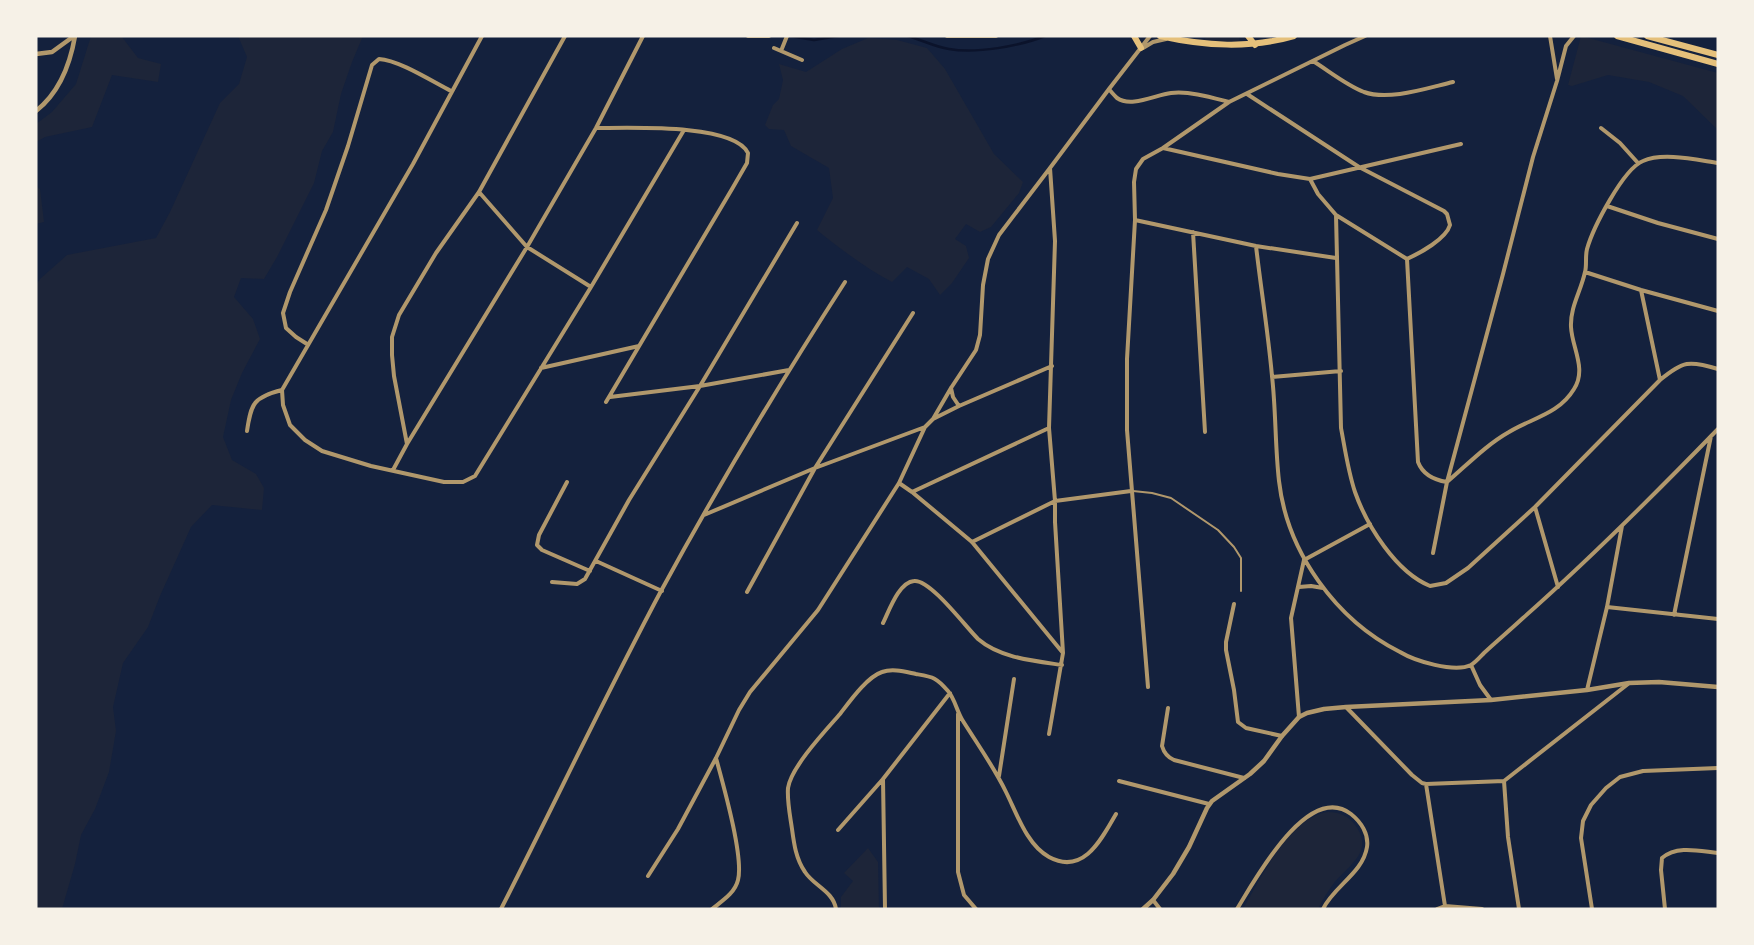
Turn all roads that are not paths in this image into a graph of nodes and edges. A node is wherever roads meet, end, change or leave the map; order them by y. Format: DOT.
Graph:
graph roads {
  1 [pos="74,36"];
  2 [pos="482,36"];
  3 [pos="565,36"];
  4 [pos="643,36"];
  5 [pos="748,36"];
  6 [pos="769,36"];
  7 [pos="787,36"];
  8 [pos="947,36"];
  9 [pos="996,36"];
  10 [pos="1134,36"];
  11 [pos="1150,36"];
  12 [pos="1160,36"];
  13 [pos="1248,36"];
  14 [pos="1294,36"];
  15 [pos="1365,36"];
  16 [pos="1550,36"];
  17 [pos="1574,36"];
  18 [pos="1616,36"];
  19 [pos="1647,36"];
  20 [pos="1360,37"];
  21 [pos="1169,38"];
  22 [pos="1254,45"];
  23 [pos="774,48"];
  24 [pos="1140,50"];
  25 [pos="781,51"];
  26 [pos="1552,52"];
  27 [pos="1564,52"];
  28 [pos="36,54"];
  29 [pos="1718,56"];
  30 [pos="802,60"];
  31 [pos="1313,61"];
  32 [pos="1718,64"];
  33 [pos="1557,81"];
  34 [pos="1452,82"];
  35 [pos="1108,89"];
  36 [pos="452,91"];
  37 [pos="1247,94"];
  38 [pos="1229,102"];
  39 [pos="36,112"];
  40 [pos="596,128"];
  41 [pos="1601,128"];
  42 [pos="684,130"];
  43 [pos="1461,144"];
  44 [pos="1163,148"];
  45 [pos="1638,163"];
  46 [pos="1718,163"];
  47 [pos="1359,167"];
  48 [pos="1050,168"];
  49 [pos="1310,179"];
  50 [pos="479,192"];
  51 [pos="1607,206"];
  52 [pos="1336,215"];
  53 [pos="1135,220"];
  54 [pos="796,223"];
  55 [pos="1193,232"];
  56 [pos="1718,239"];
  57 [pos="1256,246"];
  58 [pos="527,247"];
  59 [pos="1336,258"];
  60 [pos="1408,259"];
  61 [pos="1585,272"];
  62 [pos="845,282"];
  63 [pos="591,287"];
  64 [pos="1641,290"];
  65 [pos="1718,311"];
  66 [pos="913,313"];
  67 [pos="307,344"];
  68 [pos="638,346"];
  69 [pos="1052,366"];
  70 [pos="540,368"];
  71 [pos="1718,369"];
  72 [pos="789,370"];
  73 [pos="1341,371"];
  74 [pos="1272,377"];
  75 [pos="1660,380"];
  76 [pos="700,386"];
  77 [pos="951,388"];
  78 [pos="282,390"];
  79 [pos="610,397"];
  80 [pos="606,402"];
  81 [pos="959,406"];
  82 [pos="934,419"];
  83 [pos="924,426"];
  84 [pos="1050,428"];
  85 [pos="1718,429"];
  86 [pos="247,431"];
  87 [pos="1205,432"];
  88 [pos="1711,436"];
  89 [pos="407,444"];
  90 [pos="815,468"];
  91 [pos="393,470"];
  92 [pos="567,482"];
  93 [pos="1447,482"];
  94 [pos="899,483"];
  95 [pos="1131,491"];
  96 [pos="912,492"];
  97 [pos="1056,502"];
  98 [pos="1535,507"];
  99 [pos="704,516"];
  100 [pos="1370,524"];
  101 [pos="1622,526"];
  102 [pos="972,542"];
  103 [pos="1433,553"];
  104 [pos="1304,560"];
  105 [pos="596,561"];
  106 [pos="590,570"];
  107 [pos="552,582"];
  108 [pos="1299,587"];
  109 [pos="1558,587"];
  110 [pos="1323,588"];
  111 [pos="662,591"];
  112 [pos="1241,591"];
  113 [pos="748,592"];
  114 [pos="1234,604"];
  115 [pos="1607,607"];
  116 [pos="1674,615"];
  117 [pos="1718,619"];
  118 [pos="883,623"];
  119 [pos="1063,653"];
  120 [pos="1062,665"];
  121 [pos="1471,665"];
  122 [pos="1014,678"];
  123 [pos="1629,683"];
  124 [pos="1148,687"];
  125 [pos="1718,687"];
  126 [pos="1587,690"];
  127 [pos="950,693"];
  128 [pos="1491,700"];
  129 [pos="1346,707"];
  130 [pos="1168,708"];
  131 [pos="958,714"];
  132 [pos="1300,717"];
  133 [pos="1049,734"];
  134 [pos="1282,736"];
  135 [pos="716,758"];
  136 [pos="1718,768"];
  137 [pos="999,776"];
  138 [pos="1244,778"];
  139 [pos="883,779"];
  140 [pos="1119,781"];
  141 [pos="1504,781"];
  142 [pos="1426,784"];
  143 [pos="1209,804"];
  144 [pos="1116,814"];
  145 [pos="838,830"];
  146 [pos="1718,853"];
  147 [pos="648,876"];
  148 [pos="1153,900"];
  149 [pos="1445,906"];
  150 [pos="501,909"];
  151 [pos="712,909"];
  152 [pos="836,909"];
  153 [pos="885,909"];
  154 [pos="976,909"];
  155 [pos="1143,909"];
  156 [pos="1160,909"];
  157 [pos="1237,909"];
  158 [pos="1324,909"];
  159 [pos="1438,909"];
  160 [pos="1482,909"];
  161 [pos="1520,909"];
  162 [pos="1592,909"];
  163 [pos="1665,909"];
  1 -- 28 [label="street"];
  1 -- 39 [label="street"];
  2 -- 36 [label="street"];
  3 -- 50 [label="street"];
  4 -- 40 [label="street"];
  5 -- 6 [label="street"];
  7 -- 25 [label="street"];
  8 -- 9 [label="street"];
  10 -- 24 [label="highway"];
  11 -- 24 [label="street"];
  12 -- 21 [label="highway"];
  13 -- 22 [label="highway"];
  14 -- 22 [label="highway"];
  15 -- 20 [label="street"];
  16 -- 26 [label="street"];
  17 -- 27 [label="street"];
  18 -- 32 [label="highway"];
  19 -- 29 [label="highway"];
  20 -- 31 [label="street"];
  21 -- 22 [label="highway"];
  21 -- 24 [label="street"];
  23 -- 25 [label="street"];
  24 -- 35 [label="street"];
  25 -- 30 [label="street"];
  26 -- 27 [label="street"];
  26 -- 33 [label="street"];
  27 -- 33 [label="street"];
  31 -- 34 [label="street"];
  31 -- 37 [label="street"];
  33 -- 93 [label="street"];
  35 -- 38 [label="street"];
  35 -- 48 [label="street"];
  36 -- 67 [label="street"];
  36 -- 67 [label="street"];
  37 -- 38 [label="street"];
  37 -- 47 [label="street"];
  38 -- 44 [label="street"];
  40 -- 42 [label="street"];
  40 -- 58 [label="street"];
  41 -- 45 [label="street"];
  42 -- 63 [label="street"];
  42 -- 68 [label="street"];
  43 -- 47 [label="street"];
  44 -- 49 [label="street"];
  44 -- 53 [label="street"];
  45 -- 46 [label="street"];
  45 -- 51 [label="street"];
  47 -- 49 [label="street"];
  47 -- 60 [label="street"];
  48 -- 69 [label="street"];
  48 -- 77 [label="street"];
  49 -- 52 [label="street"];
  50 -- 58 [label="street"];
  50 -- 89 [label="street"];
  51 -- 56 [label="street"];
  51 -- 61 [label="street"];
  52 -- 59 [label="street"];
  52 -- 60 [label="street"];
  53 -- 55 [label="street"];
  53 -- 95 [label="street"];
  54 -- 76 [label="street"];
  55 -- 57 [label="street"];
  55 -- 87 [label="street"];
  57 -- 59 [label="street"];
  57 -- 74 [label="street"];
  58 -- 63 [label="street"];
  58 -- 89 [label="street"];
  59 -- 73 [label="street"];
  60 -- 93 [label="street"];
  61 -- 64 [label="street"];
  61 -- 93 [label="street"];
  62 -- 72 [label="street"];
  63 -- 70 [label="street"];
  64 -- 65 [label="street"];
  64 -- 75 [label="street"];
  66 -- 90 [label="street"];
  67 -- 78 [label="street"];
  68 -- 70 [label="street"];
  68 -- 79 [label="street"];
  69 -- 81 [label="street"];
  69 -- 84 [label="street"];
  70 -- 91 [label="street"];
  71 -- 75 [label="street"];
  72 -- 76 [label="street"];
  72 -- 99 [label="street"];
  73 -- 74 [label="street"];
  73 -- 100 [label="street"];
  74 -- 104 [label="street"];
  75 -- 98 [label="street"];
  76 -- 79 [label="street"];
  76 -- 105 [label="street"];
  77 -- 81 [label="street"];
  77 -- 82 [label="street"];
  78 -- 86 [label="street"];
  78 -- 91 [label="street"];
  79 -- 80 [label="street"];
  81 -- 82 [label="street"];
  82 -- 83 [label="street"];
  83 -- 90 [label="street"];
  83 -- 94 [label="street"];
  84 -- 96 [label="street"];
  84 -- 97 [label="street"];
  85 -- 88 [label="street"];
  88 -- 101 [label="street"];
  88 -- 116 [label="street"];
  89 -- 91 [label="street"];
  90 -- 99 [label="street"];
  90 -- 113 [label="street"];
  92 -- 106 [label="street"];
  93 -- 103 [label="street"];
  94 -- 96 [label="street"];
  94 -- 135 [label="street"];
  95 -- 97 [label="street"];
  95 -- 112 [label="lane"];
  95 -- 124 [label="street"];
  96 -- 102 [label="street"];
  97 -- 102 [label="street"];
  97 -- 119 [label="street"];
  98 -- 100 [label="street"];
  98 -- 109 [label="street"];
  99 -- 111 [label="street"];
  100 -- 104 [label="street"];
  101 -- 109 [label="street"];
  101 -- 115 [label="street"];
  102 -- 119 [label="street"];
  104 -- 108 [label="street"];
  104 -- 110 [label="street"];
  105 -- 106 [label="street"];
  105 -- 111 [label="street"];
  106 -- 107 [label="street"];
  108 -- 110 [label="street"];
  108 -- 132 [label="street"];
  109 -- 121 [label="street"];
  110 -- 121 [label="street"];
  111 -- 150 [label="street"];
  114 -- 134 [label="street"];
  115 -- 116 [label="street"];
  115 -- 126 [label="street"];
  116 -- 117 [label="street"];
  118 -- 120 [label="street"];
  119 -- 120 [label="street"];
  120 -- 133 [label="street"];
  121 -- 128 [label="street"];
  122 -- 137 [label="street"];
  123 -- 125 [label="street"];
  123 -- 126 [label="street"];
  123 -- 141 [label="street"];
  126 -- 128 [label="street"];
  127 -- 131 [label="street"];
  127 -- 139 [label="street"];
  127 -- 152 [label="street"];
  128 -- 129 [label="street"];
  129 -- 132 [label="street"];
  129 -- 142 [label="street"];
  130 -- 138 [label="street"];
  131 -- 137 [label="street"];
  131 -- 154 [label="street"];
  132 -- 134 [label="street"];
  134 -- 138 [label="street"];
  135 -- 147 [label="street"];
  135 -- 151 [label="street"];
  136 -- 162 [label="street"];
  137 -- 144 [label="street"];
  138 -- 143 [label="street"];
  139 -- 145 [label="street"];
  139 -- 153 [label="street"];
  140 -- 143 [label="street"];
  141 -- 142 [label="street"];
  141 -- 161 [label="street"];
  142 -- 149 [label="street"];
  143 -- 148 [label="street"];
  146 -- 163 [label="street"];
  148 -- 155 [label="street"];
  148 -- 156 [label="street"];
  149 -- 159 [label="street"];
  149 -- 160 [label="street"];
  157 -- 158 [label="street"];
}
